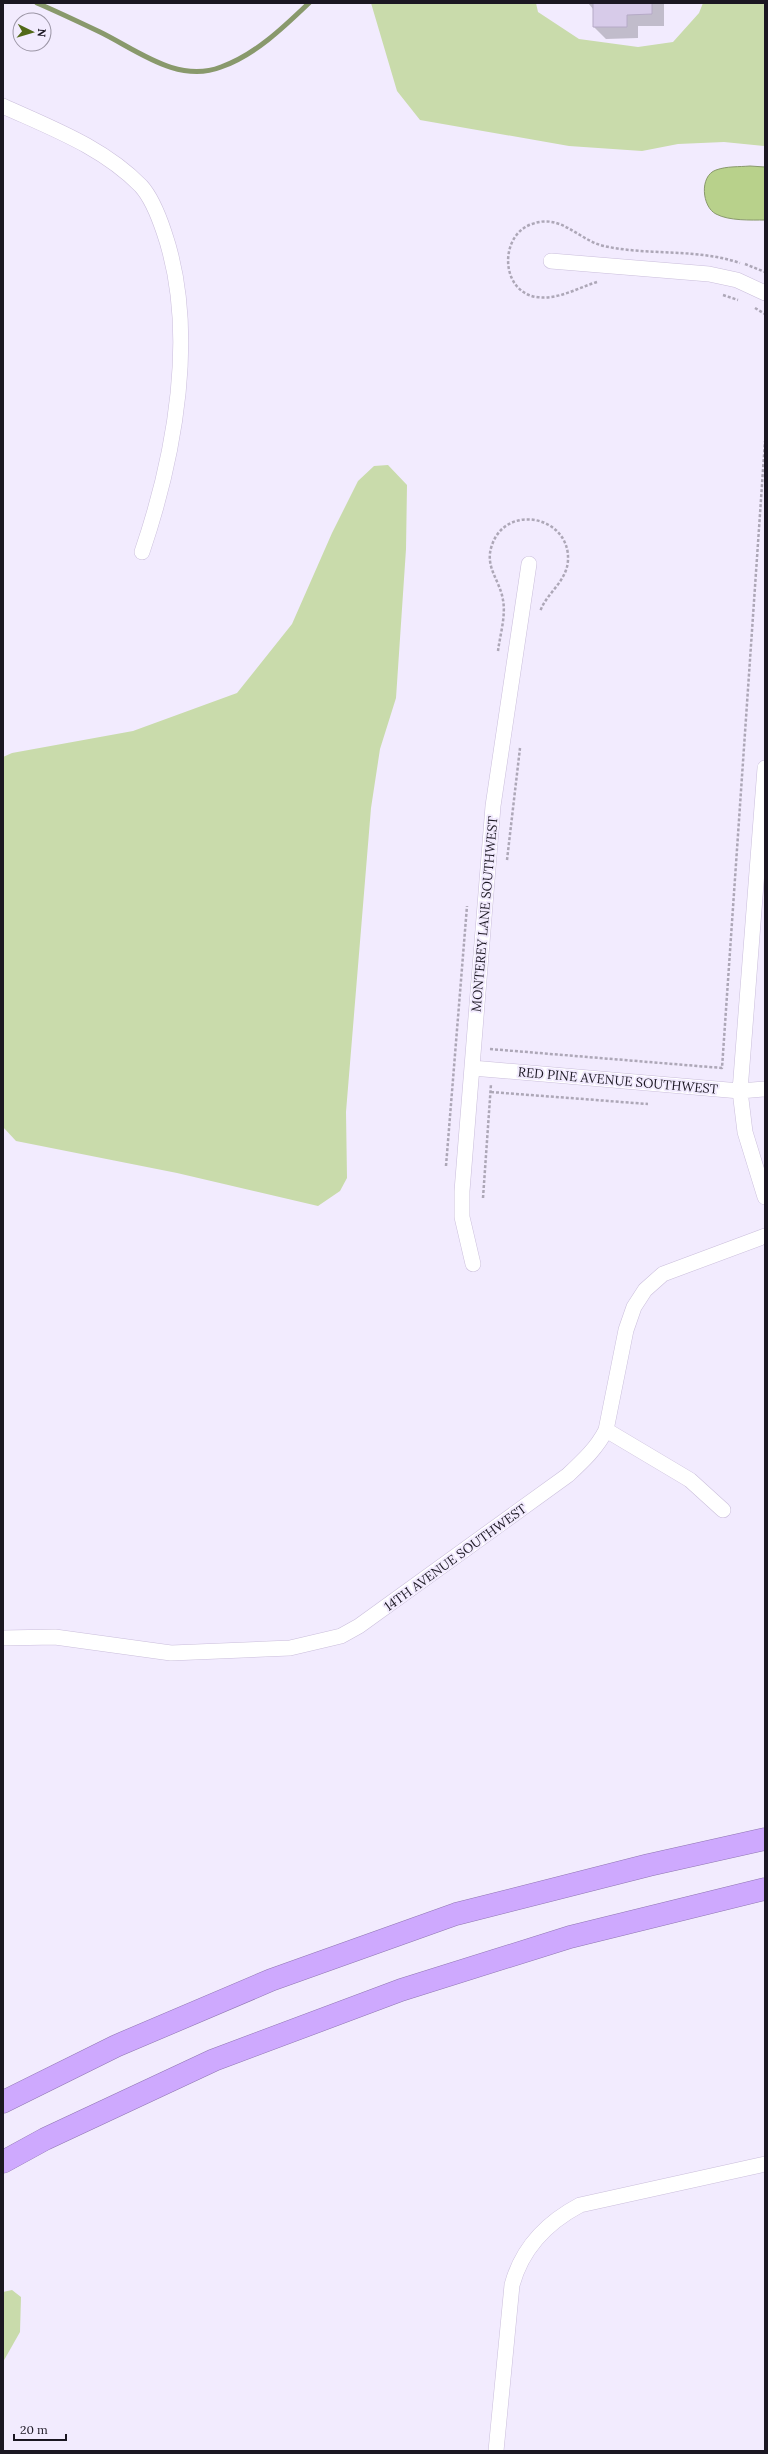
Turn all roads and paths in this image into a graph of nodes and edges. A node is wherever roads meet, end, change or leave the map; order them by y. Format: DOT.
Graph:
graph roads {
  1 [pos="3,106"];
  2 [pos="551,261"];
  3 [pos="765,293"];
  4 [pos="765,441"];
  5 [pos="532,519"];
  6 [pos="142,552"];
  7 [pos="529,564"];
  8 [pos="538,617"];
  9 [pos="521,740"];
  10 [pos="765,768"];
  11 [pos="506,868"];
  12 [pos="492,1041"];
  13 [pos="453,1058"];
  14 [pos="472,1068"];
  15 [pos="765,1089"];
  16 [pos="740,1091"];
  17 [pos="648,1104"];
  18 [pos="446,1166"];
  19 [pos="765,1197"];
  20 [pos="483,1198"];
  21 [pos="765,1236"];
  22 [pos="473,1264"];
  23 [pos="606,1430"];
  24 [pos="723,1510"];
  25 [pos="3,1638"];
  26 [pos="765,1839"];
  27 [pos="765,1889"];
  28 [pos="3,2102"];
  29 [pos="3,2162"];
  30 [pos="765,2164"];
  31 [pos="496,2451"];
  1 -- 6 [label="street"];
  2 -- 3 [label="street"];
  4 -- 12 [label="path"];
  5 -- 8 [label="path"];
  7 -- 14 [label="street, MONTEREY LANE SOUTHWEST"];
  9 -- 11 [label="path"];
  10 -- 16 [label="street"];
  13 -- 18 [label="path"];
  14 -- 16 [label="street, RED PINE AVENUE SOUTHWEST"];
  14 -- 22 [label="street, MONTEREY LANE SOUTHWEST"];
  15 -- 16 [label="street, RED PINE AVENUE SOUTHWEST"];
  16 -- 19 [label="street"];
  17 -- 20 [label="path"];
  21 -- 23 [label="street, 14TH AVENUE SOUTHWEST"];
  23 -- 24 [label="street"];
  23 -- 25 [label="street, 14TH AVENUE SOUTHWEST"];
  26 -- 28 [label="highway"];
  27 -- 29 [label="highway"];
  30 -- 31 [label="street"];
}
